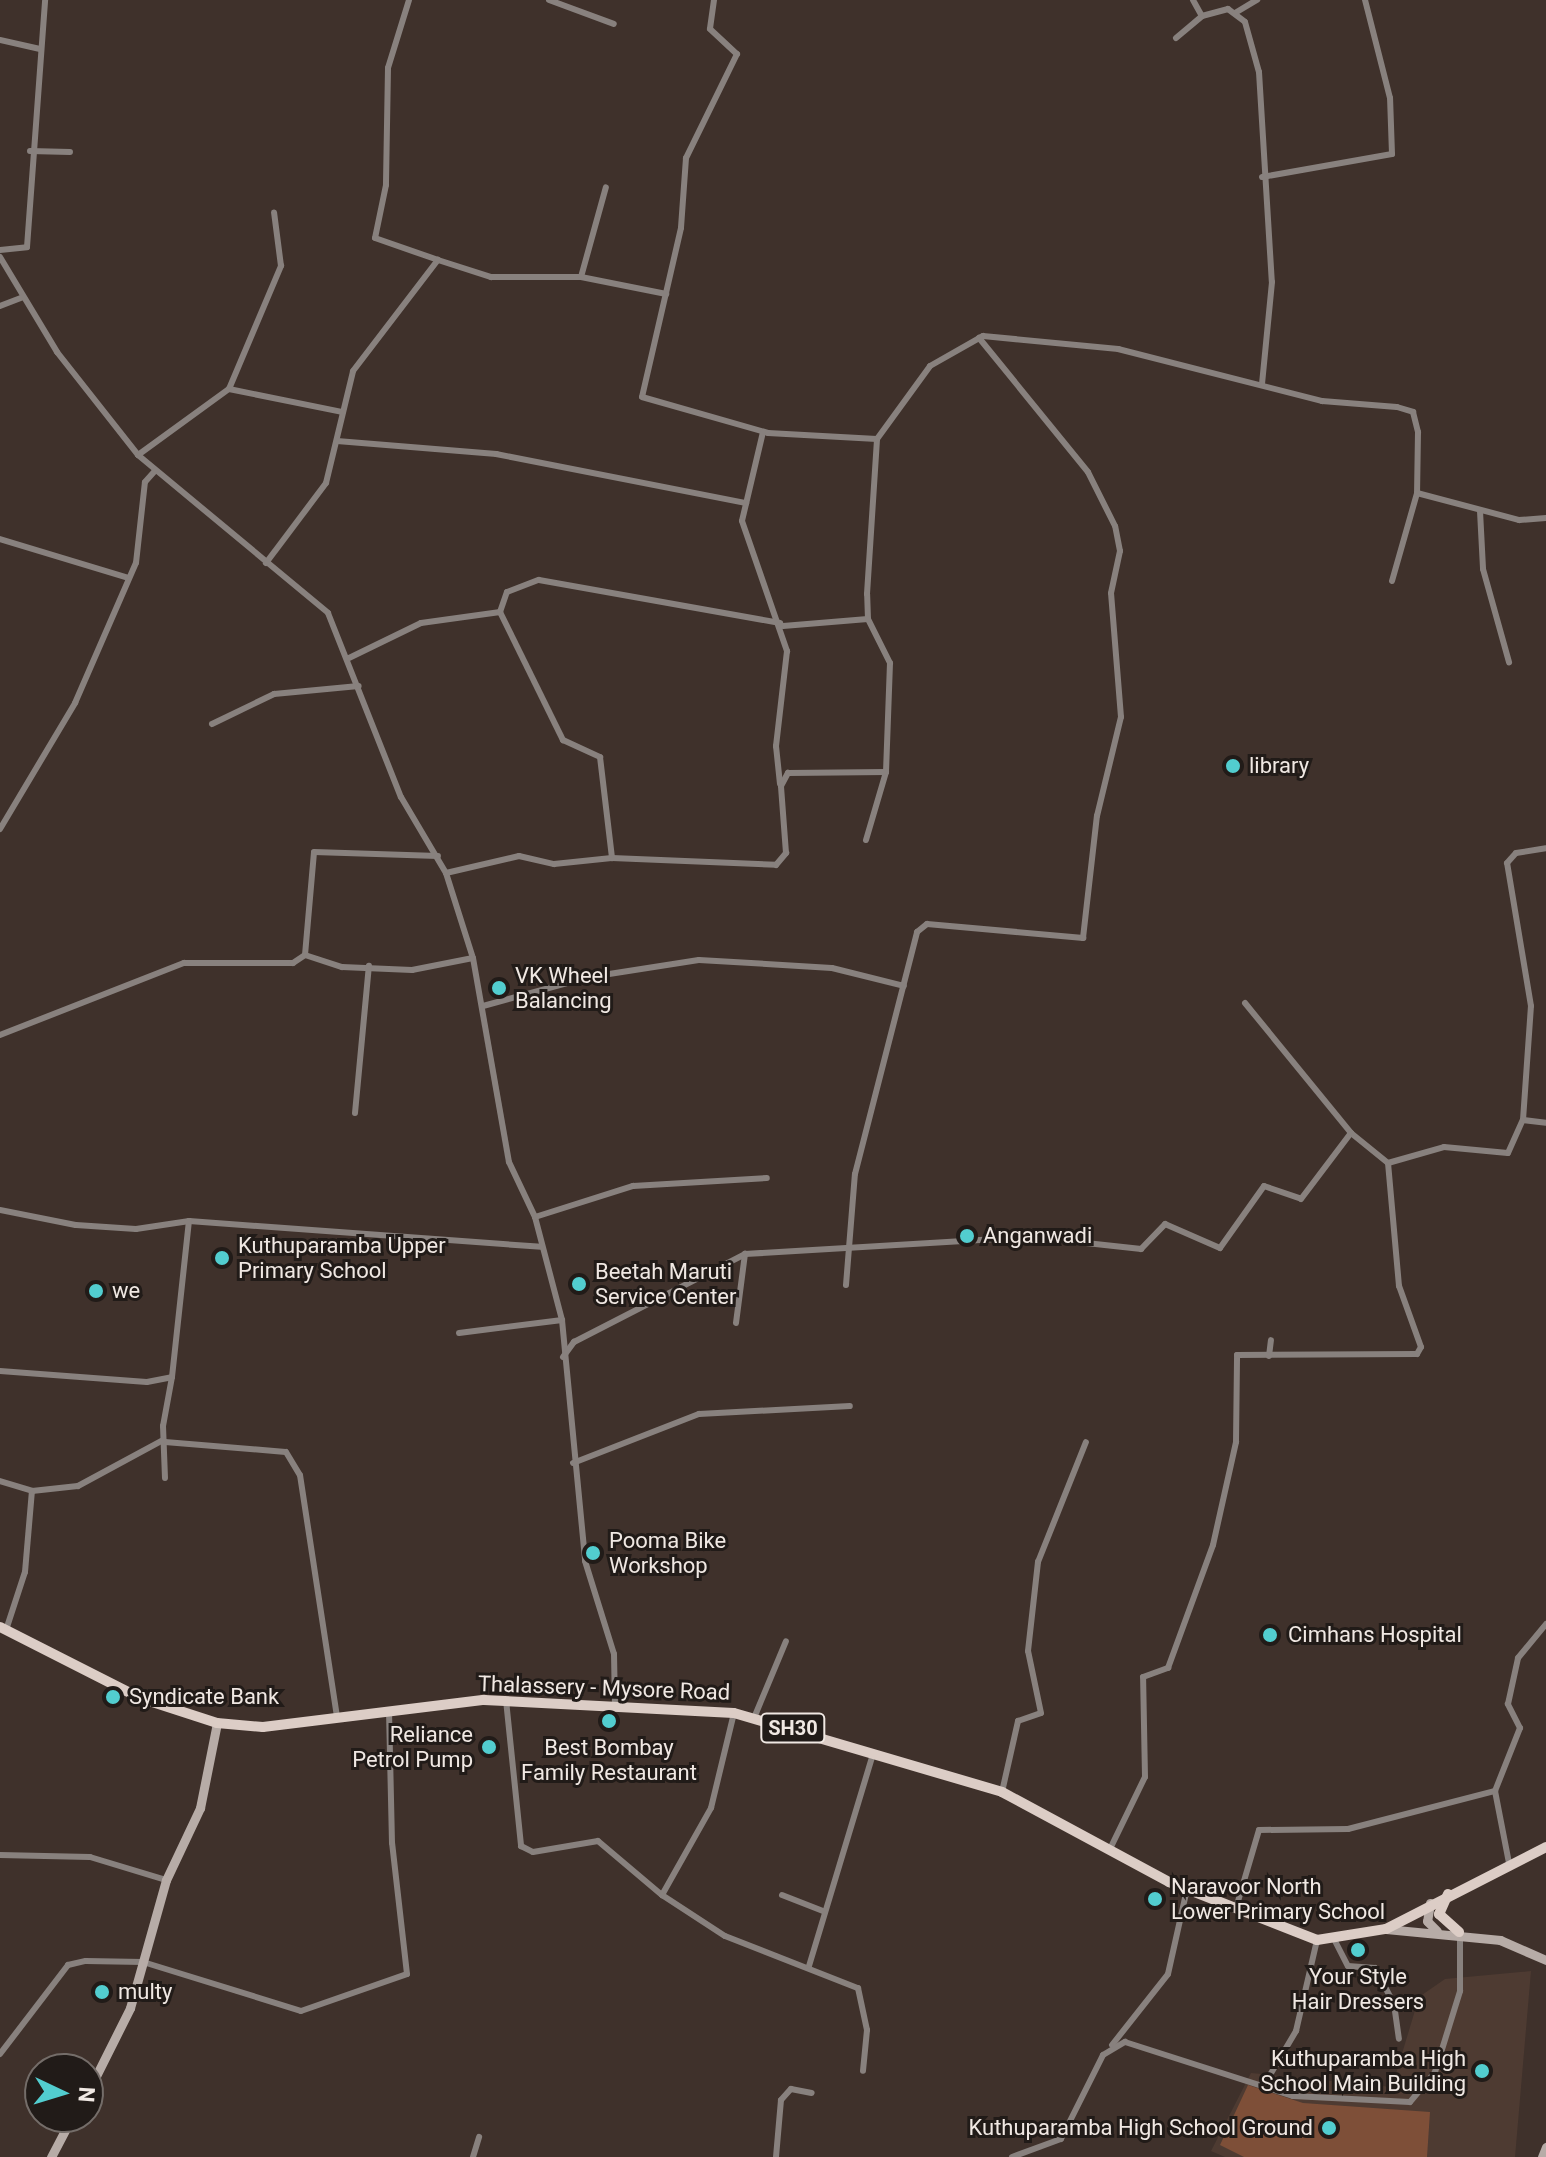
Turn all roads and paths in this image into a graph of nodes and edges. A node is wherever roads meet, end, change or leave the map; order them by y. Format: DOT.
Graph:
graph roads {
  1 [pos="45,0"];
  2 [pos="409,0"];
  3 [pos="549,0"];
  4 [pos="714,0"];
  5 [pos="1193,0"];
  6 [pos="1257,0"];
  7 [pos="1365,0"];
  8 [pos="1235,13"];
  9 [pos="1202,16"];
  10 [pos="614,24"];
  11 [pos="1176,38"];
  12 [pos="0,40"];
  13 [pos="40,49"];
  14 [pos="30,151"];
  15 [pos="70,152"];
  16 [pos="1262,177"];
  17 [pos="606,187"];
  18 [pos="274,212"];
  19 [pos="0,250"];
  20 [pos="0,257"];
  21 [pos="438,260"];
  22 [pos="581,277"];
  23 [pos="666,294"];
  24 [pos="23,297"];
  25 [pos="0,306"];
  26 [pos="979,338"];
  27 [pos="1262,384"];
  28 [pos="229,389"];
  29 [pos="342,412"];
  30 [pos="763,432"];
  31 [pos="877,439"];
  32 [pos="337,441"];
  33 [pos="138,455"];
  34 [pos="155,471"];
  35 [pos="1417,493"];
  36 [pos="746,503"];
  37 [pos="1480,511"];
  38 [pos="1546,518"];
  39 [pos="0,539"];
  40 [pos="266,563"];
  41 [pos="128,578"];
  42 [pos="1392,581"];
  43 [pos="500,612"];
  44 [pos="868,619"];
  45 [pos="782,624"];
  46 [pos="349,658"];
  47 [pos="1509,662"];
  48 [pos="359,686"];
  49 [pos="212,724"];
  50 [pos="886,772"];
  51 [pos="781,786"];
  52 [pos="0,829"];
  53 [pos="866,840"];
  54 [pos="1546,848"];
  55 [pos="438,856"];
  56 [pos="612,858"];
  57 [pos="446,873"];
  58 [pos="305,955"];
  59 [pos="473,958"];
  60 [pos="369,966"];
  61 [pos="904,986"];
  62 [pos="1245,1003"];
  63 [pos="483,1006"];
  64 [pos="0,1035"];
  65 [pos="355,1113"];
  66 [pos="1523,1120"];
  67 [pos="1546,1123"];
  68 [pos="1351,1133"];
  69 [pos="1388,1163"];
  70 [pos="767,1178"];
  71 [pos="0,1210"];
  72 [pos="535,1217"];
  73 [pos="189,1221"];
  74 [pos="541,1247"];
  75 [pos="844,1251"];
  76 [pos="745,1254"];
  77 [pos="846,1285"];
  78 [pos="562,1320"];
  79 [pos="736,1323"];
  80 [pos="459,1333"];
  81 [pos="1271,1340"];
  82 [pos="1269,1356"];
  83 [pos="563,1357"];
  84 [pos="0,1371"];
  85 [pos="172,1377"];
  86 [pos="850,1406"];
  87 [pos="164,1441"];
  88 [pos="1086,1442"];
  89 [pos="573,1463"];
  90 [pos="165,1478"];
  91 [pos="0,1481"];
  92 [pos="32,1491"];
  93 [pos="1546,1624"];
  94 [pos="3,1628"];
  95 [pos="786,1641"];
  96 [pos="506,1700"];
  97 [pos="615,1705"];
  98 [pos="389,1711"];
  99 [pos="734,1713"];
  100 [pos="337,1718"];
  101 [pos="754,1718"];
  102 [pos="217,1723"];
  103 [pos="874,1751"];
  104 [pos="1495,1791"];
  105 [pos="1002,1792"];
  106 [pos="1546,1847"];
  107 [pos="1109,1851"];
  108 [pos="0,1855"];
  109 [pos="1509,1863"];
  110 [pos="166,1880"];
  111 [pos="1187,1889"];
  112 [pos="1449,1892"];
  113 [pos="662,1895"];
  114 [pos="782,1895"];
  115 [pos="1430,1903"];
  116 [pos="1235,1909"];
  117 [pos="823,1911"];
  118 [pos="1386,1929"];
  119 [pos="1437,1931"];
  120 [pos="1459,1932"];
  121 [pos="1334,1939"];
  122 [pos="1317,1940"];
  123 [pos="1546,1960"];
  124 [pos="143,1962"];
  125 [pos="809,1966"];
  126 [pos="1399,2039"];
  127 [pos="1112,2045"];
  128 [pos="0,2054"];
  129 [pos="104,2065"];
  130 [pos="863,2071"];
  131 [pos="1264,2085"];
  132 [pos="812,2093"];
  133 [pos="64,2133"];
  134 [pos="479,2137"];
  135 [pos="1546,2147"];
  136 [pos="51,2157"];
  137 [pos="473,2157"];
  138 [pos="776,2157"];
  139 [pos="1012,2157"];
  140 [pos="1542,2157"];
  1 -- 13 [label="street"];
  2 -- 21 [label="street"];
  3 -- 10 [label="street"];
  4 -- 23 [label="street"];
  5 -- 9 [label="street"];
  6 -- 8 [label="street"];
  7 -- 16 [label="street"];
  8 -- 9 [label="street"];
  8 -- 16 [label="street"];
  9 -- 11 [label="street"];
  12 -- 13 [label="street"];
  13 -- 14 [label="street"];
  14 -- 15 [label="street"];
  14 -- 19 [label="street"];
  16 -- 27 [label="street"];
  17 -- 22 [label="street"];
  18 -- 28 [label="street"];
  20 -- 24 [label="street"];
  21 -- 22 [label="street"];
  21 -- 29 [label="street"];
  22 -- 23 [label="street"];
  23 -- 30 [label="street"];
  24 -- 25 [label="street"];
  24 -- 33 [label="street"];
  26 -- 27 [label="street"];
  26 -- 31 [label="street"];
  26 -- 61 [label="street"];
  27 -- 35 [label="street"];
  28 -- 29 [label="street"];
  28 -- 33 [label="street"];
  29 -- 32 [label="street"];
  30 -- 31 [label="street"];
  30 -- 36 [label="street"];
  31 -- 44 [label="street"];
  32 -- 36 [label="street"];
  32 -- 40 [label="street"];
  33 -- 34 [label="street"];
  34 -- 40 [label="street"];
  34 -- 41 [label="street"];
  35 -- 37 [label="street"];
  35 -- 42 [label="street"];
  36 -- 45 [label="street"];
  37 -- 38 [label="street"];
  37 -- 47 [label="street"];
  39 -- 41 [label="street"];
  40 -- 46 [label="street"];
  41 -- 52 [label="street"];
  43 -- 45 [label="street"];
  43 -- 46 [label="street"];
  43 -- 56 [label="street"];
  44 -- 45 [label="street"];
  44 -- 50 [label="street"];
  45 -- 51 [label="street"];
  46 -- 48 [label="street"];
  48 -- 49 [label="street"];
  48 -- 55 [label="street"];
  50 -- 51 [label="street"];
  50 -- 53 [label="street"];
  51 -- 56 [label="street"];
  54 -- 66 [label="street"];
  55 -- 57 [label="street"];
  55 -- 58 [label="street"];
  56 -- 57 [label="street"];
  57 -- 59 [label="street"];
  58 -- 60 [label="street"];
  58 -- 64 [label="street"];
  59 -- 60 [label="street"];
  59 -- 63 [label="street"];
  60 -- 65 [label="street"];
  61 -- 63 [label="street"];
  61 -- 75 [label="street"];
  62 -- 68 [label="street"];
  63 -- 72 [label="street"];
  66 -- 67 [label="street"];
  66 -- 69 [label="street"];
  68 -- 69 [label="street"];
  68 -- 75 [label="street"];
  69 -- 82 [label="street"];
  70 -- 72 [label="street"];
  71 -- 73 [label="street"];
  72 -- 74 [label="street"];
  73 -- 74 [label="street"];
  73 -- 85 [label="street"];
  74 -- 78 [label="street"];
  75 -- 76 [label="street"];
  75 -- 77 [label="street"];
  76 -- 79 [label="street"];
  76 -- 83 [label="street"];
  78 -- 80 [label="street"];
  78 -- 83 [label="street"];
  81 -- 82 [label="street"];
  82 -- 107 [label="street"];
  83 -- 89 [label="street"];
  84 -- 85 [label="street"];
  85 -- 87 [label="street"];
  86 -- 89 [label="street"];
  87 -- 90 [label="street"];
  87 -- 92 [label="street"];
  87 -- 100 [label="street"];
  88 -- 105 [label="street"];
  89 -- 97 [label="street"];
  91 -- 92 [label="street"];
  92 -- 94 [label="street"];
  93 -- 104 [label="street"];
  94 -- 102 [label="main road, Thalassery - Mysore Road / SH30"];
  95 -- 101 [label="street"];
  96 -- 97 [label="main road, Thalassery - Mysore Road / SH30"];
  96 -- 98 [label="main road, Thalassery - Mysore Road / SH30"];
  96 -- 113 [label="street"];
  97 -- 99 [label="main road, Thalassery - Mysore Road / SH30"];
  98 -- 100 [label="main road, Thalassery - Mysore Road / SH30"];
  98 -- 124 [label="street"];
  99 -- 101 [label="main road, Thalassery - Mysore Road / SH30"];
  99 -- 113 [label="street"];
  100 -- 102 [label="main road, Thalassery - Mysore Road / SH30"];
  101 -- 103 [label="main road, Thalassery - Mysore Road / SH30"];
  102 -- 110 [label="main road"];
  103 -- 105 [label="main road, Thalassery - Mysore Road / SH30"];
  103 -- 117 [label="street"];
  104 -- 109 [label="street"];
  104 -- 116 [label="street"];
  105 -- 107 [label="main road, Thalassery - Mysore Road / SH30"];
  106 -- 109 [label="main road, Thalassery - Mysore Road / SH30"];
  107 -- 111 [label="main road, Thalassery - Mysore Road / SH30"];
  108 -- 110 [label="street"];
  109 -- 112 [label="main road, Thalassery - Mysore Road / SH30"];
  110 -- 124 [label="main road"];
  111 -- 116 [label="main road, Thalassery - Mysore Road / SH30"];
  111 -- 127 [label="street"];
  112 -- 115 [label="main road, Thalassery - Mysore Road / SH30"];
  112 -- 120 [label="main road"];
  113 -- 125 [label="street"];
  114 -- 117 [label="street"];
  115 -- 118 [label="main road, Thalassery - Mysore Road / SH30"];
  115 -- 119 [label="main road"];
  116 -- 122 [label="main road, Thalassery - Mysore Road / SH30"];
  117 -- 125 [label="street"];
  118 -- 119 [label="main road"];
  118 -- 121 [label="main road, Thalassery - Mysore Road / SH30"];
  119 -- 120 [label="main road"];
  120 -- 123 [label="main road"];
  120 -- 131 [label="street"];
  121 -- 122 [label="main road, Thalassery - Mysore Road / SH30"];
  121 -- 126 [label="street"];
  122 -- 131 [label="street"];
  124 -- 128 [label="street"];
  124 -- 129 [label="main road"];
  125 -- 130 [label="street"];
  127 -- 131 [label="street"];
  127 -- 139 [label="street"];
  132 -- 138 [label="street"];
  133 -- 136 [label="main road"];
  134 -- 137 [label="street"];
  135 -- 140 [label="main road"];
}
